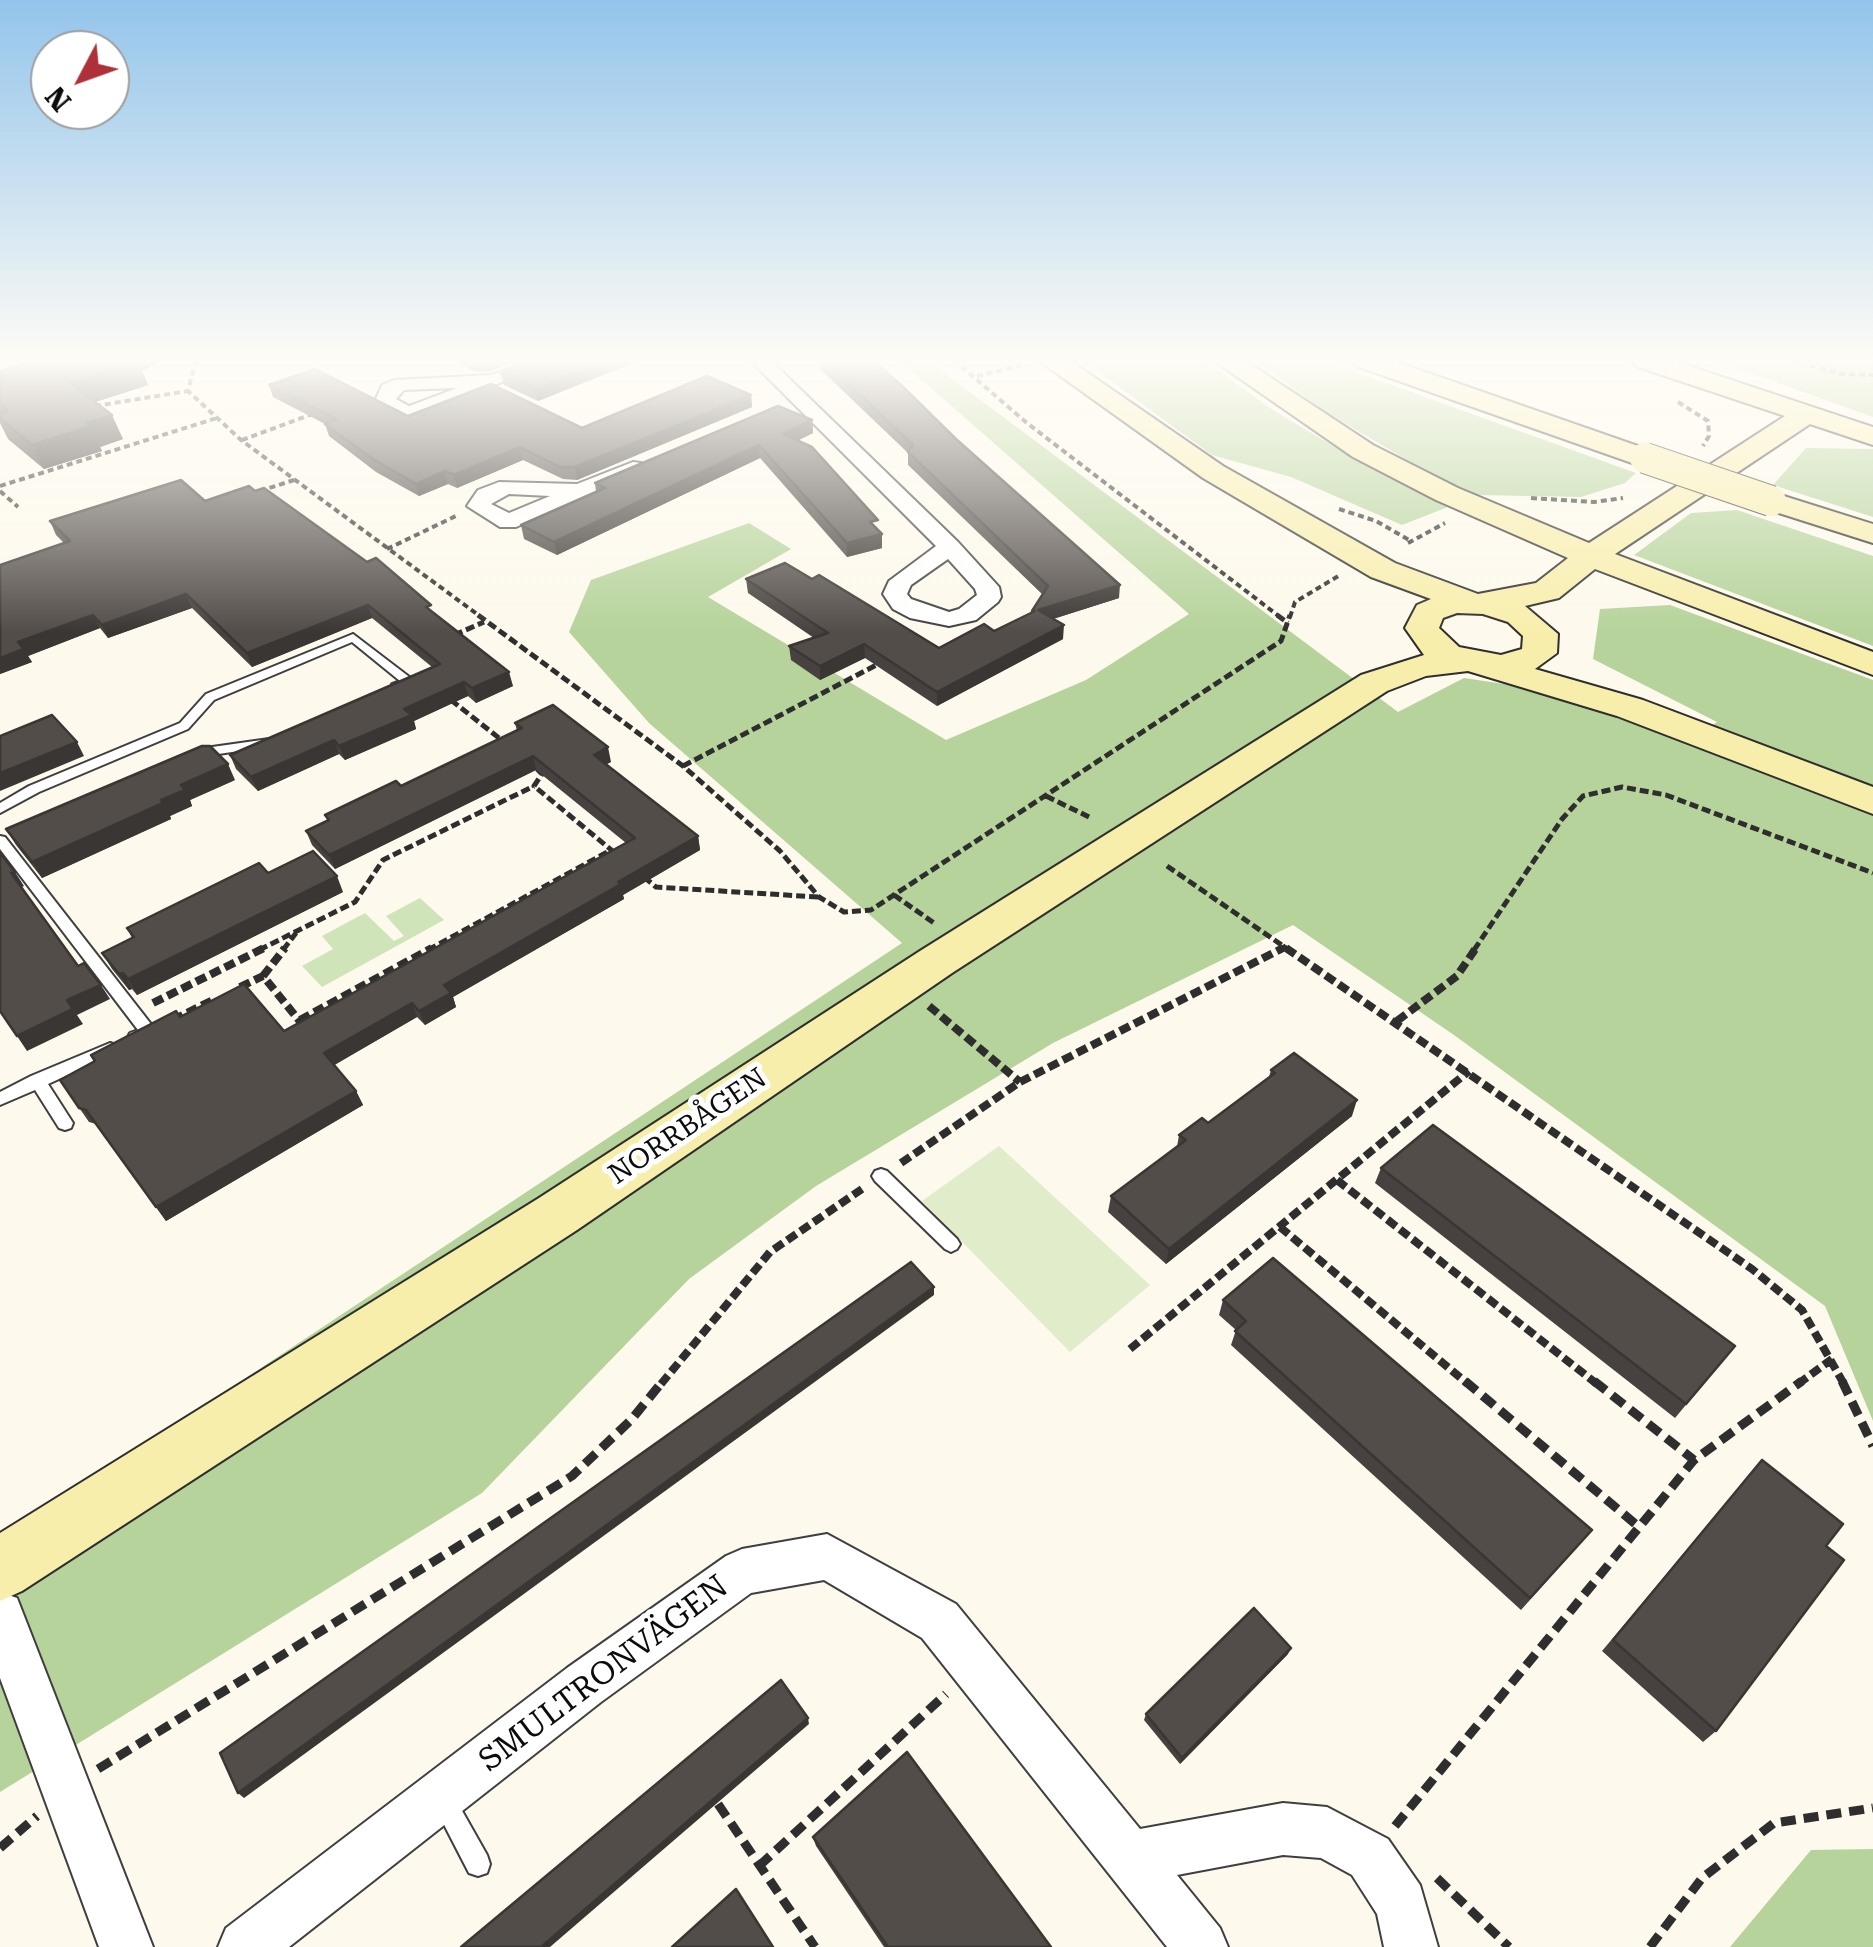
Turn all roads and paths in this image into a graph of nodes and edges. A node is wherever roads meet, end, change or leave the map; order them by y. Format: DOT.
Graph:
graph roads {
  1 [pos="115,451"];
  2 [pos="255,451"];
  3 [pos="840,451"];
  4 [pos="1063,451"];
  5 [pos="1180,451"];
  6 [pos="1366,451"];
  7 [pos="1625,451"];
  8 [pos="1753,451"];
  9 [pos="652,460"];
  10 [pos="294,480"];
  11 [pos="0,488"];
  12 [pos="580,491"];
  13 [pos="246,495"];
  14 [pos="478,506"];
  15 [pos="18,507"];
  16 [pos="1451,519"];
  17 [pos="1873,534"];
  18 [pos="950,547"];
  19 [pos="387,549"];
  20 [pos="1377,563"];
  21 [pos="1580,566"];
  22 [pos="1478,603"];
  23 [pos="485,622"];
  24 [pos="1288,623"];
  25 [pos="1422,624"];
  26 [pos="451,636"];
  27 [pos="1542,639"];
  28 [pos="888,659"];
  29 [pos="1473,663"];
  30 [pos="1873,664"];
  31 [pos="1374,683"];
  32 [pos="390,690"];
  33 [pos="443,693"];
  34 [pos="1630,708"];
  35 [pos="284,736"];
  36 [pos="514,750"];
  37 [pos="185,759"];
  38 [pos="528,762"];
  39 [pos="684,766"];
  40 [pos="534,786"];
  41 [pos="1045,795"];
  42 [pos="1873,801"];
  43 [pos="0,810"];
  44 [pos="1089,818"];
  45 [pos="18,827"];
  46 [pos="0,832"];
  47 [pos="0,840"];
  48 [pos="611,850"];
  49 [pos="626,862"];
  50 [pos="1167,866"];
  51 [pos="1873,872"];
  52 [pos="641,874"];
  53 [pos="894,894"];
  54 [pos="819,897"];
  55 [pos="937,925"];
  56 [pos="298,930"];
  57 [pos="1286,946"];
  58 [pos="263,976"];
  59 [pos="928,1005"];
  60 [pos="134,1013"];
  61 [pos="300,1020"];
  62 [pos="1397,1021"];
  63 [pos="148,1032"];
  64 [pos="308,1033"];
  65 [pos="1469,1072"];
  66 [pos="38,1080"];
  67 [pos="1020,1082"];
  68 [pos="0,1099"];
  69 [pos="64,1123"];
  70 [pos="881,1176"];
  71 [pos="1337,1180"];
  72 [pos="1280,1227"];
  73 [pos="950,1244"];
  74 [pos="1130,1350"];
  75 [pos="1832,1359"];
  76 [pos="1873,1446"];
  77 [pos="1694,1460"];
  78 [pos="1639,1527"];
  79 [pos="0,1569"];
  80 [pos="0,1615"];
  81 [pos="978,1665"];
  82 [pos="66,1790"];
  83 [pos="441,1796"];
  84 [pos="718,1804"];
  85 [pos="1873,1808"];
  86 [pos="1389,1842"];
  87 [pos="0,1848"];
  88 [pos="1131,1857"];
  89 [pos="478,1864"];
  90 [pos="760,1866"];
  91 [pos="1430,1870"];
  92 [pos="126,1947"];
  93 [pos="245,1947"];
  94 [pos="815,1947"];
  95 [pos="1201,1947"];
  96 [pos="1410,1947"];
  97 [pos="1509,1947"];
  98 [pos="1650,1947"];
  1 -- 11 [label="path"];
  2 -- 10 [label="path"];
  3 -- 18 [label="street"];
  4 -- 24 [label="path"];
  5 -- 20 [label="street"];
  6 -- 21 [label="street"];
  7 -- 17 [label="street, bridge"];
  8 -- 21 [label="street"];
  9 -- 12 [label="street"];
  10 -- 13 [label="path"];
  10 -- 19 [label="path"];
  11 -- 15 [label="path"];
  12 -- 14 [label="street"];
  12 -- 14 [label="street"];
  14 -- 19 [label="path"];
  16 -- 20 [label="path"];
  19 -- 23 [label="path"];
  20 -- 22 [label="street"];
  20 -- 24 [label="path"];
  20 -- 25 [label="street"];
  21 -- 22 [label="street"];
  21 -- 27 [label="street"];
  21 -- 30 [label="street"];
  22 -- 25 [label="street"];
  22 -- 27 [label="street"];
  23 -- 26 [label="path"];
  23 -- 39 [label="path"];
  24 -- 41 [label="path"];
  25 -- 29 [label="street"];
  25 -- 31 [label="street, NORRBÅGEN"];
  27 -- 29 [label="street, NORRBÅGEN"];
  27 -- 34 [label="street"];
  28 -- 39 [label="path"];
  29 -- 31 [label="street, NORRBÅGEN"];
  29 -- 34 [label="street"];
  31 -- 79 [label="street, NORRBÅGEN"];
  32 -- 43 [label="lane"];
  33 -- 36 [label="path"];
  34 -- 42 [label="street"];
  35 -- 37 [label="lane"];
  38 -- 40 [label="path"];
  39 -- 54 [label="path"];
  40 -- 48 [label="path"];
  40 -- 56 [label="path"];
  41 -- 44 [label="path"];
  41 -- 53 [label="path"];
  45 -- 46 [label="lane"];
  47 -- 60 [label="lane"];
  48 -- 49 [label="path"];
  48 -- 61 [label="path"];
  50 -- 57 [label="path"];
  51 -- 62 [label="path"];
  52 -- 54 [label="path"];
  53 -- 54 [label="path"];
  53 -- 55 [label="path"];
  56 -- 58 [label="path"];
  56 -- 60 [label="path"];
  57 -- 62 [label="path"];
  57 -- 67 [label="path"];
  58 -- 61 [label="path"];
  58 -- 63 [label="path"];
  59 -- 67 [label="path"];
  60 -- 63 [label="lane"];
  61 -- 64 [label="path"];
  62 -- 65 [label="path"];
  63 -- 66 [label="lane"];
  65 -- 71 [label="path"];
  65 -- 75 [label="path"];
  66 -- 68 [label="lane"];
  66 -- 69 [label="lane"];
  67 -- 70 [label="path"];
  70 -- 73 [label="lane"];
  70 -- 82 [label="path"];
  71 -- 72 [label="path"];
  71 -- 77 [label="path"];
  72 -- 74 [label="path"];
  72 -- 78 [label="path"];
  75 -- 76 [label="path"];
  75 -- 77 [label="path"];
  77 -- 78 [label="path"];
  78 -- 86 [label="path"];
  80 -- 82 [label="street"];
  81 -- 83 [label="street, SMULTRONVÄGEN"];
  81 -- 88 [label="street, SMULTRONVÄGEN"];
  81 -- 90 [label="path"];
  82 -- 87 [label="path"];
  82 -- 92 [label="street"];
  83 -- 89 [label="lane"];
  83 -- 93 [label="street, SMULTRONVÄGEN"];
  84 -- 90 [label="path"];
  85 -- 98 [label="path"];
  86 -- 88 [label="street"];
  86 -- 96 [label="street"];
  88 -- 95 [label="street, SMULTRONVÄGEN"];
  90 -- 94 [label="path"];
  91 -- 97 [label="path"];
}
